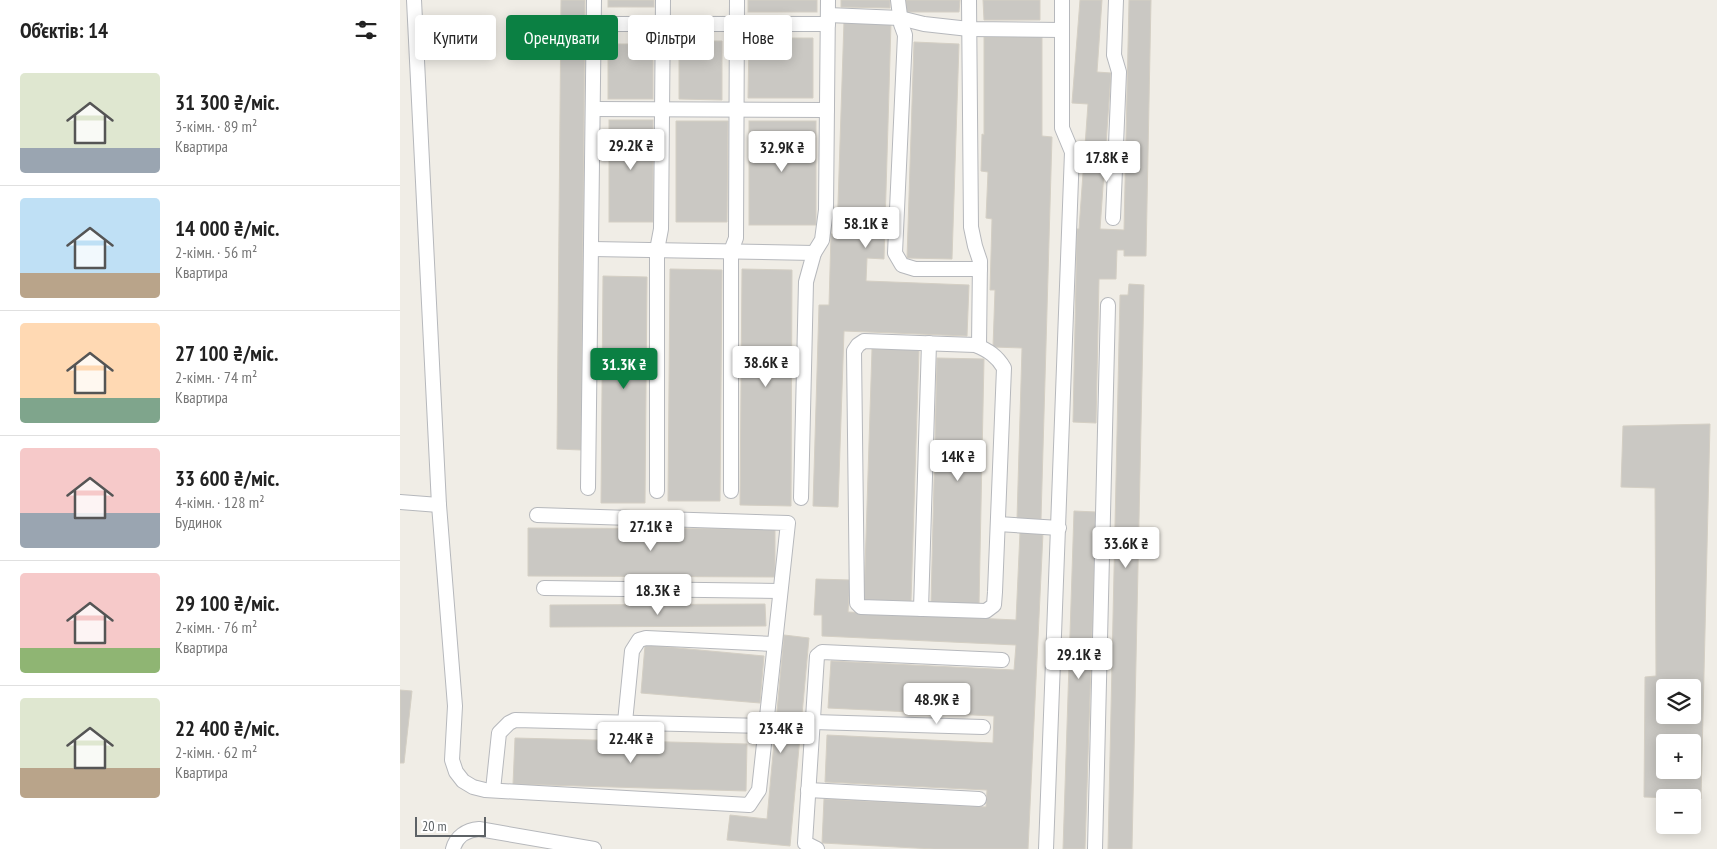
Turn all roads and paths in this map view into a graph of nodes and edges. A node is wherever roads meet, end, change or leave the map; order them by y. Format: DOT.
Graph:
graph roads {
  1 [pos="414,0"];
  2 [pos="594,0"];
  3 [pos="663,0"];
  4 [pos="737,0"];
  5 [pos="828,0"];
  6 [pos="898,0"];
  7 [pos="969,0"];
  8 [pos="1062,0"];
  9 [pos="1116,0"];
  10 [pos="594,15"];
  11 [pos="663,15"];
  12 [pos="737,15"];
  13 [pos="900,18"];
  14 [pos="828,20"];
  15 [pos="792,22"];
  16 [pos="969,29"];
  17 [pos="1062,30"];
  18 [pos="594,60"];
  19 [pos="663,60"];
  20 [pos="737,60"];
  21 [pos="593,109"];
  22 [pos="662,109"];
  23 [pos="736,110"];
  24 [pos="827,110"];
  25 [pos="1113,218"];
  26 [pos="592,249"];
  27 [pos="657,250"];
  28 [pos="731,251"];
  29 [pos="814,253"];
  30 [pos="980,269"];
  31 [pos="1108,305"];
  32 [pos="929,343"];
  33 [pos="979,346"];
  34 [pos="588,488"];
  35 [pos="657,491"];
  36 [pos="731,491"];
  37 [pos="801,498"];
  38 [pos="400,502"];
  39 [pos="439,505"];
  40 [pos="537,514"];
  41 [pos="998,524"];
  42 [pos="1059,528"];
  43 [pos="544,588"];
  44 [pos="780,591"];
  45 [pos="921,608"];
  46 [pos="774,644"];
  47 [pos="1002,660"];
  48 [pos="626,722"];
  49 [pos="813,722"];
  50 [pos="766,726"];
  51 [pos="983,727"];
  52 [pos="493,790"];
  53 [pos="808,790"];
  54 [pos="979,799"];
  55 [pos="453,849"];
  56 [pos="594,849"];
  57 [pos="817,849"];
  58 [pos="1046,849"];
  59 [pos="1095,849"];
  1 -- 39 [label="lane"];
  2 -- 10 [label="lane"];
  3 -- 11 [label="lane"];
  4 -- 12 [label="lane"];
  5 -- 14 [label="lane"];
  6 -- 13 [label="lane"];
  7 -- 16 [label="lane"];
  8 -- 17 [label="lane"];
  9 -- 25 [label="lane"];
  13 -- 14 [label="lane"];
  13 -- 16 [label="lane"];
  13 -- 30 [label="lane"];
  14 -- 15 [label="lane"];
  14 -- 24 [label="lane"];
  16 -- 17 [label="lane"];
  16 -- 30 [label="lane"];
  17 -- 42 [label="lane"];
  18 -- 21 [label="lane"];
  19 -- 22 [label="lane"];
  20 -- 23 [label="lane"];
  21 -- 22 [label="lane"];
  21 -- 26 [label="lane"];
  22 -- 23 [label="lane"];
  22 -- 27 [label="lane"];
  23 -- 24 [label="lane"];
  23 -- 28 [label="lane"];
  24 -- 29 [label="lane"];
  26 -- 27 [label="lane"];
  26 -- 34 [label="lane"];
  27 -- 28 [label="lane"];
  27 -- 35 [label="lane"];
  28 -- 29 [label="lane"];
  28 -- 36 [label="lane"];
  29 -- 37 [label="lane"];
  30 -- 33 [label="lane"];
  31 -- 59 [label="lane"];
  32 -- 33 [label="lane"];
  32 -- 45 [label="lane"];
  32 -- 45 [label="lane"];
  33 -- 41 [label="lane"];
  38 -- 39 [label="lane"];
  39 -- 52 [label="lane"];
  40 -- 44 [label="lane"];
  41 -- 42 [label="lane"];
  41 -- 45 [label="lane"];
  42 -- 58 [label="lane"];
  43 -- 44 [label="lane"];
  44 -- 46 [label="lane"];
  46 -- 48 [label="lane"];
  46 -- 50 [label="lane"];
  47 -- 49 [label="lane"];
  48 -- 50 [label="lane"];
  48 -- 52 [label="lane"];
  49 -- 51 [label="lane"];
  49 -- 53 [label="lane"];
  50 -- 52 [label="lane"];
  53 -- 54 [label="lane"];
  53 -- 57 [label="lane"];
  55 -- 56 [label="lane"];
}
